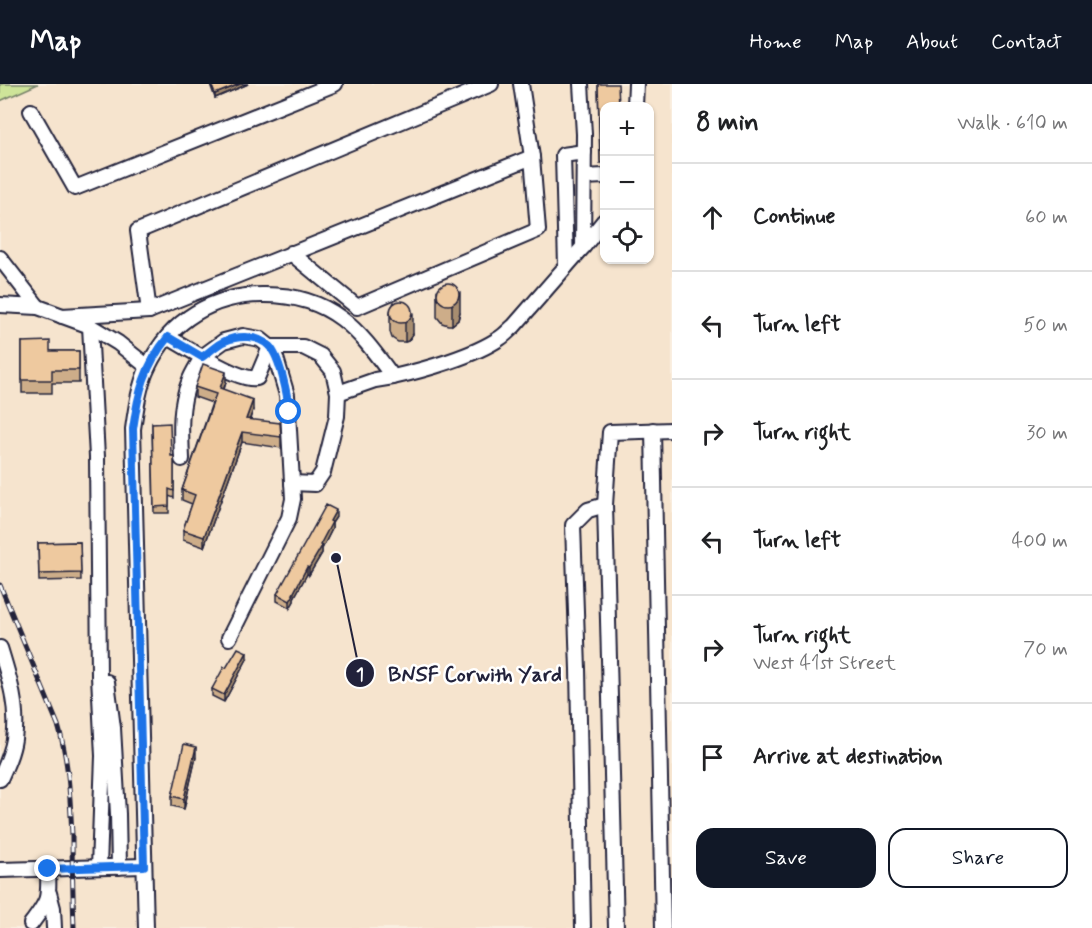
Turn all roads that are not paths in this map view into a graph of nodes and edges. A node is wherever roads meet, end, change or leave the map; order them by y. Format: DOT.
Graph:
graph roads {
  1 [pos="334,84"];
  2 [pos="491,84"];
  3 [pos="521,84"];
  4 [pos="581,84"];
  5 [pos="636,84"];
  6 [pos="635,102"];
  7 [pos="31,111"];
  8 [pos="584,153"];
  9 [pos="532,157"];
  10 [pos="600,176"];
  11 [pos="584,177"];
  12 [pos="600,226"];
  13 [pos="583,247"];
  14 [pos="291,253"];
  15 [pos="0,258"];
  16 [pos="566,266"];
  17 [pos="0,305"];
  18 [pos="38,308"];
  19 [pos="149,311"];
  20 [pos="62,316"];
  21 [pos="90,326"];
  22 [pos="168,337"];
  23 [pos="270,346"];
  24 [pos="202,357"];
  25 [pos="148,367"];
  26 [pos="393,377"];
  27 [pos="338,393"];
  28 [pos="653,430"];
  29 [pos="672,430"];
  30 [pos="182,459"];
  31 [pos="292,483"];
  32 [pos="605,505"];
  33 [pos="229,638"];
  34 [pos="0,648"];
  35 [pos="99,651"];
  36 [pos="0,779"];
  37 [pos="144,866"];
  38 [pos="99,867"];
  39 [pos="119,867"];
  40 [pos="48,869"];
  41 [pos="0,870"];
  42 [pos="49,893"];
  43 [pos="29,927"];
  44 [pos="54,928"];
  45 [pos="146,928"];
  46 [pos="583,928"];
  47 [pos="616,928"];
  48 [pos="663,928"];
  1 -- 7 [label="street"];
  2 -- 19 [label="street"];
  3 -- 9 [label="street"];
  4 -- 8 [label="street"];
  5 -- 6 [label="street"];
  8 -- 11 [label="street"];
  8 -- 16 [label="street"];
  9 -- 14 [label="street"];
  9 -- 14 [label="street"];
  10 -- 11 [label="street"];
  11 -- 13 [label="street"];
  12 -- 13 [label="street"];
  13 -- 16 [label="street"];
  14 -- 19 [label="street"];
  15 -- 18 [label="street"];
  16 -- 26 [label="street"];
  17 -- 18 [label="street"];
  18 -- 20 [label="street"];
  19 -- 20 [label="street"];
  20 -- 21 [label="street"];
  21 -- 25 [label="street"];
  21 -- 35 [label="street"];
  22 -- 24 [label="street"];
  22 -- 25 [label="street"];
  22 -- 26 [label="street"];
  23 -- 24 [label="street"];
  23 -- 24 [label="street"];
  23 -- 27 [label="street"];
  23 -- 31 [label="street"];
  24 -- 30 [label="street"];
  25 -- 37 [label="street"];
  26 -- 27 [label="street"];
  27 -- 31 [label="street"];
  28 -- 29 [label="street"];
  28 -- 32 [label="street"];
  28 -- 48 [label="street"];
  31 -- 33 [label="street"];
  32 -- 46 [label="street"];
  32 -- 47 [label="street"];
  34 -- 36 [label="street"];
  35 -- 38 [label="street"];
  35 -- 39 [label="street"];
  37 -- 39 [label="street"];
  37 -- 45 [label="street"];
  38 -- 39 [label="street"];
  38 -- 40 [label="street"];
  40 -- 41 [label="street"];
  40 -- 42 [label="street"];
  42 -- 43 [label="street"];
  42 -- 44 [label="street"];
}
